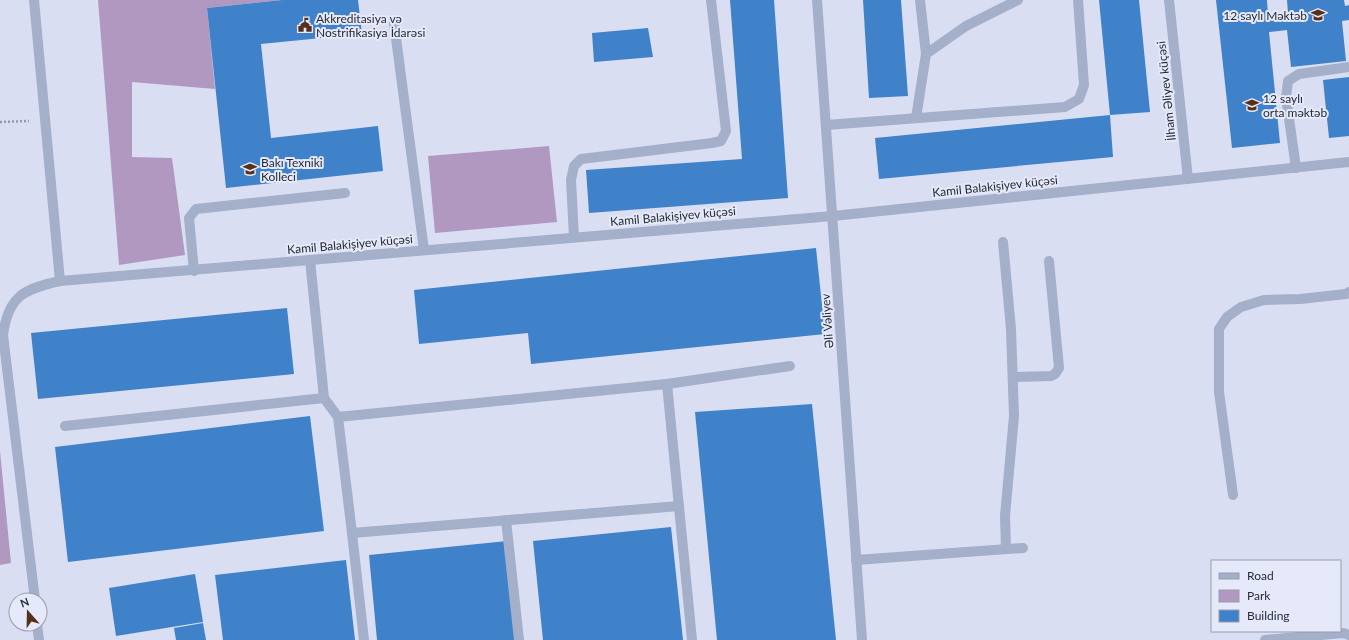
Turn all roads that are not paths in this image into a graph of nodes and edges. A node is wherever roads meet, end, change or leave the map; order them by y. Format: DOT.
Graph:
graph roads {
  1 [pos="34,0"];
  2 [pos="711,0"];
  3 [pos="817,0"];
  4 [pos="920,0"];
  5 [pos="1018,0"];
  6 [pos="1078,0"];
  7 [pos="1169,0"];
  8 [pos="394,23"];
  9 [pos="926,54"];
  10 [pos="1349,67"];
  11 [pos="916,118"];
  12 [pos="826,125"];
  13 [pos="1349,162"];
  14 [pos="1296,168"];
  15 [pos="1188,179"];
  16 [pos="345,193"];
  17 [pos="833,216"];
  18 [pos="574,237"];
  19 [pos="1003,242"];
  20 [pos="424,250"];
  21 [pos="310,260"];
  22 [pos="1049,261"];
  23 [pos="194,271"];
  24 [pos="60,281"];
  25 [pos="1349,292"];
  26 [pos="790,366"];
  27 [pos="1013,377"];
  28 [pos="667,384"];
  29 [pos="324,398"];
  30 [pos="338,417"];
  31 [pos="65,426"];
  32 [pos="1233,495"];
  33 [pos="679,506"];
  34 [pos="506,520"];
  35 [pos="352,533"];
  36 [pos="1023,548"];
  37 [pos="1006,550"];
  38 [pos="856,560"];
  39 [pos="34,592"];
  40 [pos="1349,635"];
  41 [pos="364,640"];
  42 [pos="519,640"];
  43 [pos="692,640"];
  44 [pos="862,640"];
  45 [pos="1265,640"];
  1 -- 24 [label="street"];
  2 -- 18 [label="street"];
  3 -- 12 [label="street, Əli Vəliyev"];
  4 -- 9 [label="street"];
  5 -- 9 [label="street"];
  6 -- 11 [label="street"];
  7 -- 15 [label="street, İlham Əliyev küçəsi"];
  8 -- 20 [label="street"];
  9 -- 11 [label="street"];
  10 -- 14 [label="street"];
  11 -- 12 [label="street"];
  12 -- 17 [label="street, Əli Vəliyev"];
  13 -- 14 [label="street, Kamil Balakişiyev küçəsi"];
  14 -- 15 [label="street, Kamil Balakişiyev küçəsi"];
  15 -- 17 [label="street, Kamil Balakişiyev küçəsi"];
  16 -- 23 [label="street"];
  17 -- 18 [label="street, Kamil Balakişiyev küçəsi"];
  17 -- 38 [label="street, Əli Vəliyev"];
  18 -- 20 [label="street, Kamil Balakişiyev küçəsi"];
  19 -- 27 [label="street"];
  20 -- 21 [label="street, Kamil Balakişiyev küçəsi"];
  21 -- 23 [label="street, Kamil Balakişiyev küçəsi"];
  21 -- 29 [label="street"];
  22 -- 27 [label="street"];
  23 -- 24 [label="street, Kamil Balakişiyev küçəsi"];
  24 -- 39 [label="street, Kamil Balakişiyev küçəsi"];
  25 -- 32 [label="street"];
  26 -- 28 [label="street"];
  27 -- 37 [label="street"];
  28 -- 30 [label="street"];
  28 -- 33 [label="street"];
  29 -- 30 [label="street"];
  29 -- 31 [label="street"];
  30 -- 35 [label="street"];
  33 -- 34 [label="street"];
  33 -- 43 [label="street"];
  34 -- 35 [label="street"];
  34 -- 42 [label="street"];
  35 -- 41 [label="street"];
  36 -- 37 [label="street"];
  37 -- 38 [label="street"];
  38 -- 44 [label="street, Əli Vəliyev"];
  40 -- 45 [label="street"];
}
